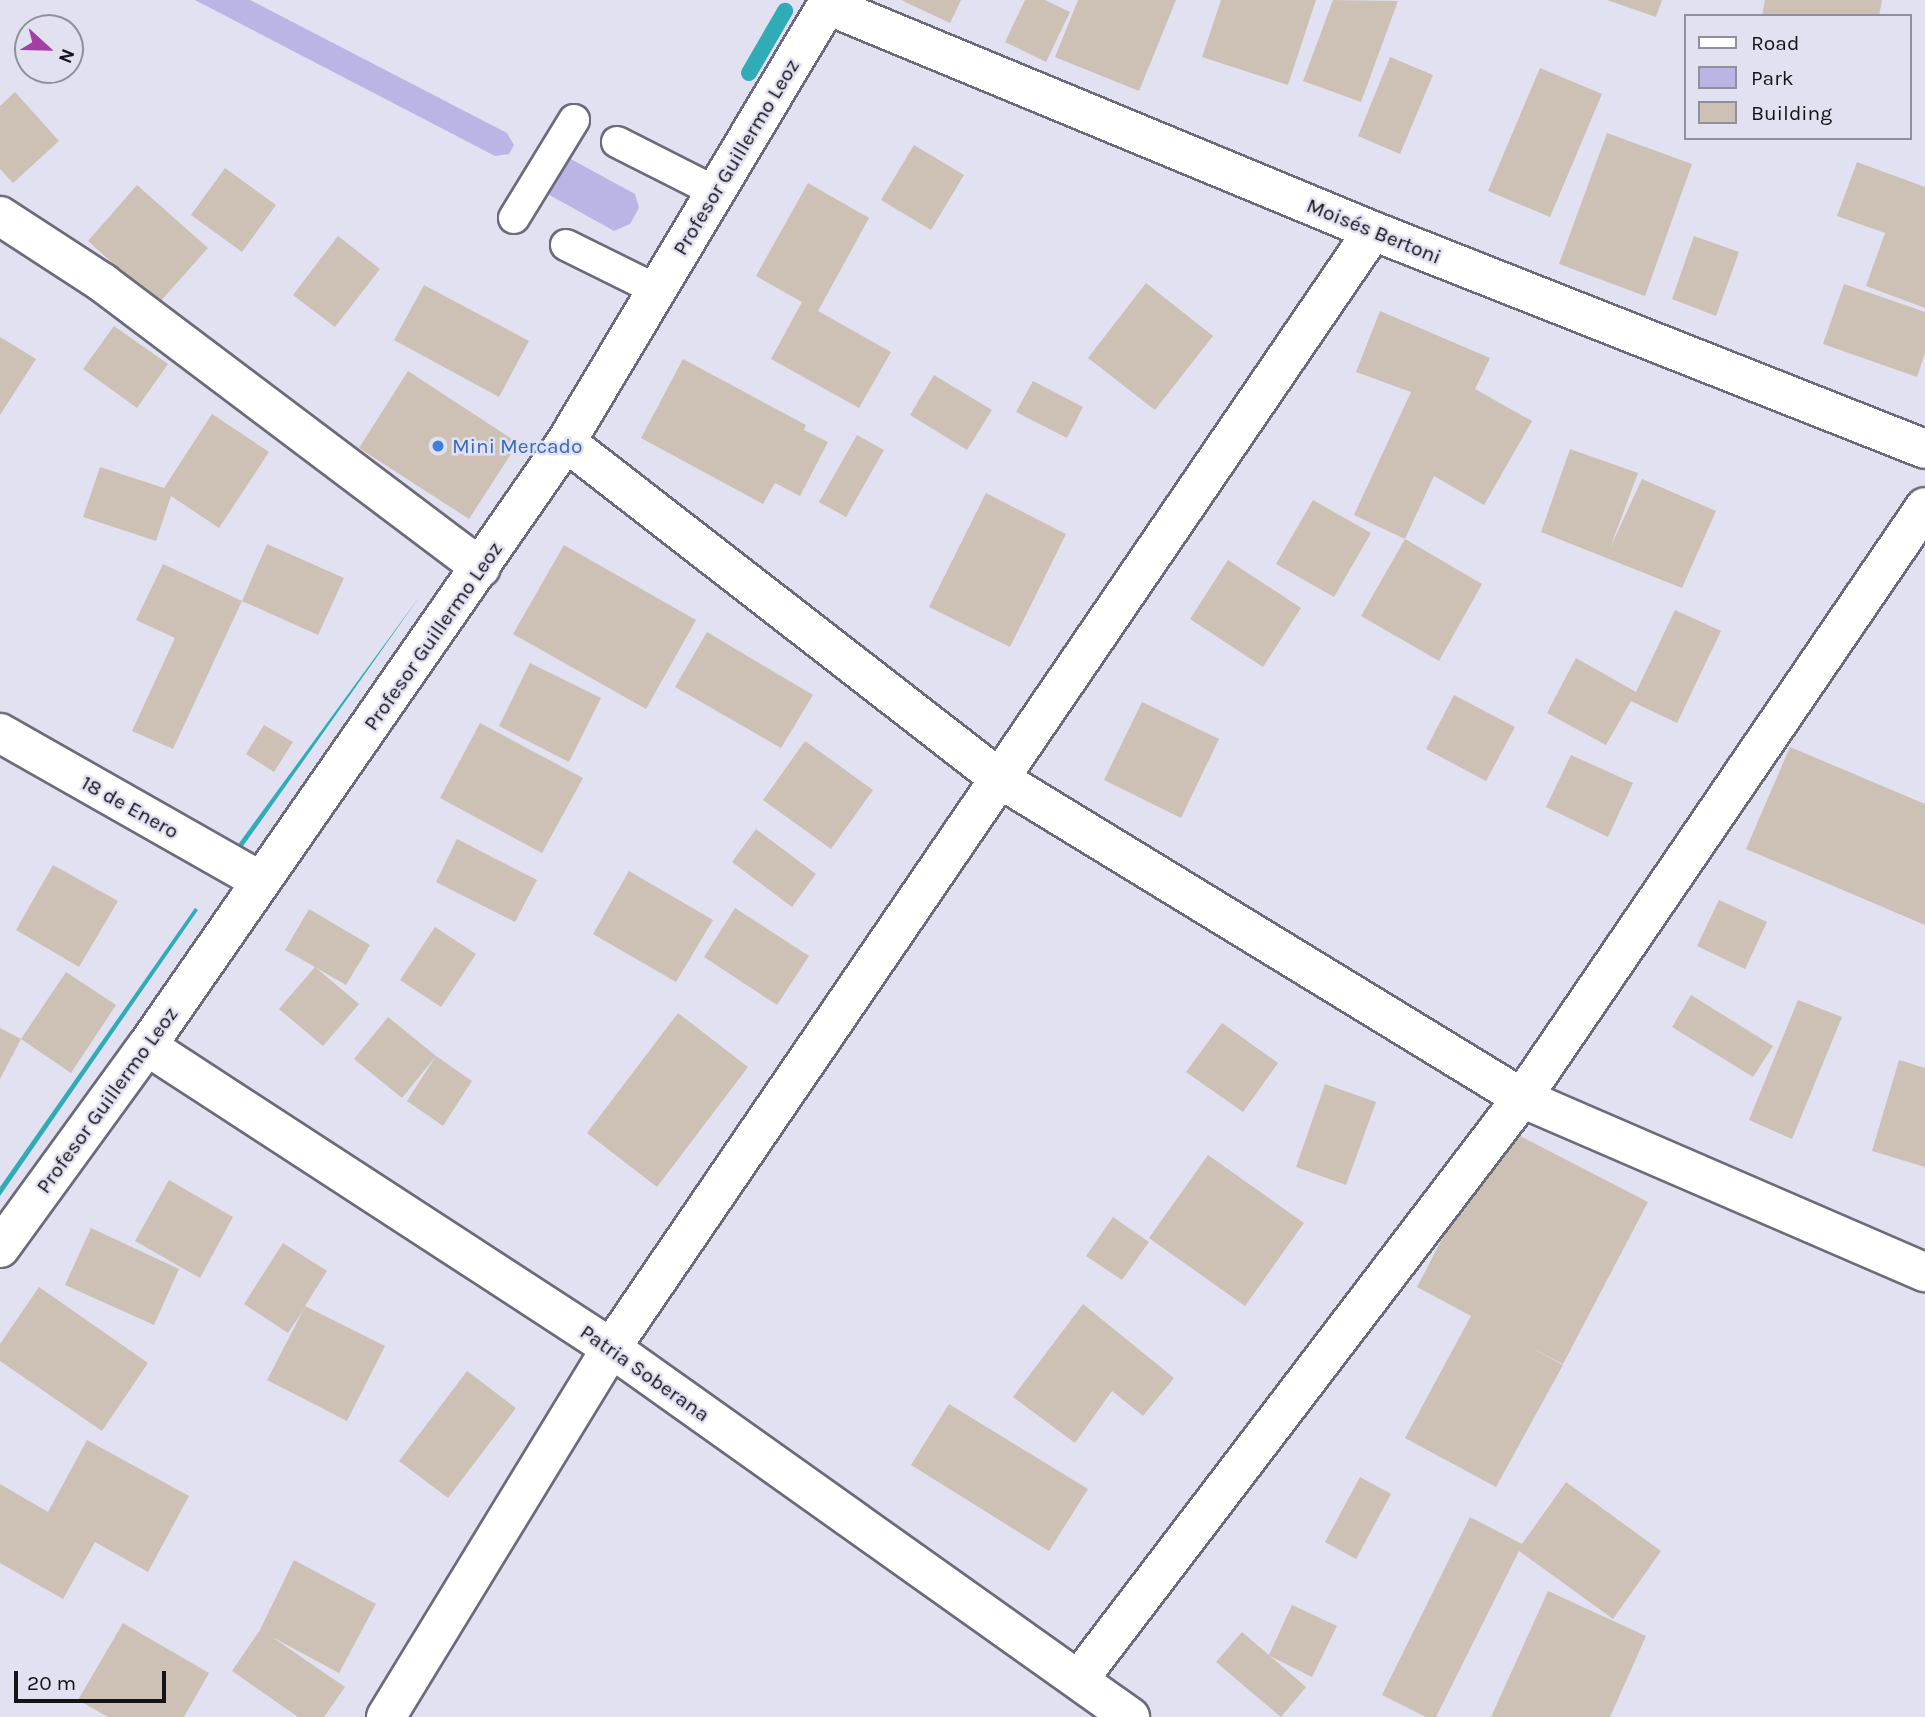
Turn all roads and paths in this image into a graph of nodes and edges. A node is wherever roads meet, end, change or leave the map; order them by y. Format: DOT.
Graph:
graph roads {
  1 [pos="829,2"];
  2 [pos="573,120"];
  3 [pos="617,142"];
  4 [pos="716,192"];
  5 [pos="0,216"];
  6 [pos="514,218"];
  7 [pos="1373,231"];
  8 [pos="566,245"];
  9 [pos="657,290"];
  10 [pos="566,442"];
  11 [pos="1925,449"];
  12 [pos="1925,507"];
  13 [pos="481,568"];
  14 [pos="0,733"];
  15 [pos="1000,779"];
  16 [pos="260,880"];
  17 [pos="147,1046"];
  18 [pos="1522,1098"];
  19 [pos="0,1248"];
  20 [pos="1925,1272"];
  21 [pos="611,1348"];
  22 [pos="1079,1679"];
  23 [pos="386,1717"];
  24 [pos="1130,1717"];
  1 -- 4 [label="street, Profesor Guillermo Leoz"];
  1 -- 7 [label="street, Moisés Bertoni"];
  2 -- 6 [label="lane"];
  3 -- 4 [label="lane"];
  4 -- 9 [label="street, Profesor Guillermo Leoz"];
  5 -- 13 [label="street"];
  7 -- 11 [label="street, Moisés Bertoni"];
  7 -- 15 [label="street"];
  8 -- 9 [label="lane"];
  9 -- 10 [label="street, Profesor Guillermo Leoz"];
  10 -- 13 [label="street, Profesor Guillermo Leoz"];
  10 -- 15 [label="street"];
  12 -- 18 [label="street"];
  13 -- 16 [label="street, Profesor Guillermo Leoz"];
  14 -- 16 [label="street, 18 de Enero"];
  15 -- 18 [label="street"];
  15 -- 21 [label="street"];
  16 -- 17 [label="street, Profesor Guillermo Leoz"];
  17 -- 19 [label="street, Profesor Guillermo Leoz"];
  17 -- 21 [label="street, Patria Soberana"];
  18 -- 20 [label="street"];
  18 -- 22 [label="street"];
  21 -- 22 [label="street, Patria Soberana"];
  21 -- 23 [label="street"];
  22 -- 24 [label="street, Patria Soberana"];
}
